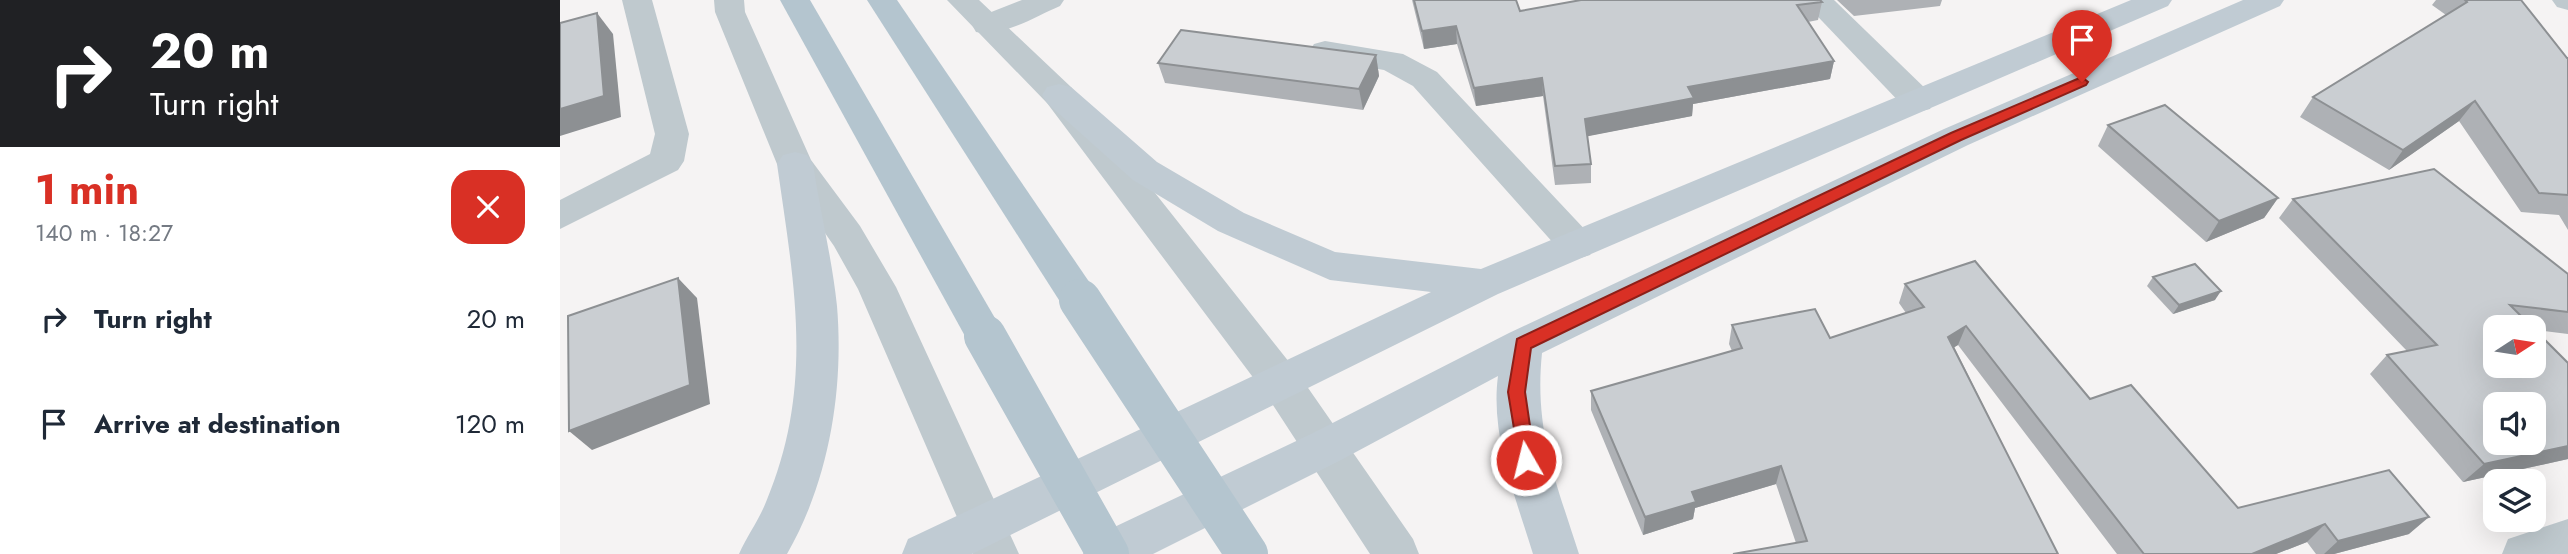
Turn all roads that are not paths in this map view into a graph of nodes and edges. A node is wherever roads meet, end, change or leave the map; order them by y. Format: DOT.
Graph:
graph roads {
  1 [pos="637,0"];
  2 [pos="729,0"];
  3 [pos="795,0"];
  4 [pos="882,0"];
  5 [pos="962,0"];
  6 [pos="1049,0"];
  7 [pos="1817,0"];
  8 [pos="2157,0"];
  9 [pos="2269,0"];
  10 [pos="987,24"];
  11 [pos="1299,47"];
  12 [pos="1059,95"];
  13 [pos="1918,101"];
  14 [pos="795,164"];
  15 [pos="560,216"];
  16 [pos="1577,245"];
  17 [pos="1485,284"];
  18 [pos="1523,344"];
  19 [pos="1282,384"];
  20 [pos="1326,447"];
  21 [pos="990,540"];
  22 [pos="2568,540"];
  23 [pos="762,554"];
  24 [pos="925,554"];
  25 [pos="1107,554"];
  26 [pos="1247,554"];
  27 [pos="1396,554"];
  28 [pos="1556,554"];
  29 [pos="2525,554"];
  1 -- 15 [label="street"];
  2 -- 14 [label="street"];
  3 -- 25 [label="main road, bridge"];
  4 -- 26 [label="main road, bridge"];
  5 -- 10 [label="street"];
  6 -- 10 [label="street"];
  7 -- 13 [label="street"];
  8 -- 13 [label="main road"];
  9 -- 18 [label="main road"];
  10 -- 12 [label="street"];
  11 -- 16 [label="street"];
  12 -- 17 [label="main road"];
  12 -- 19 [label="street"];
  13 -- 16 [label="main road"];
  14 -- 21 [label="street"];
  14 -- 23 [label="main road"];
  16 -- 17 [label="main road"];
  17 -- 19 [label="main road"];
  18 -- 20 [label="main road"];
  18 -- 28 [label="main road"];
  19 -- 20 [label="street"];
  19 -- 21 [label="main road"];
  20 -- 25 [label="main road"];
  20 -- 27 [label="street"];
  21 -- 24 [label="main road"];
  22 -- 29 [label="street"];
}
